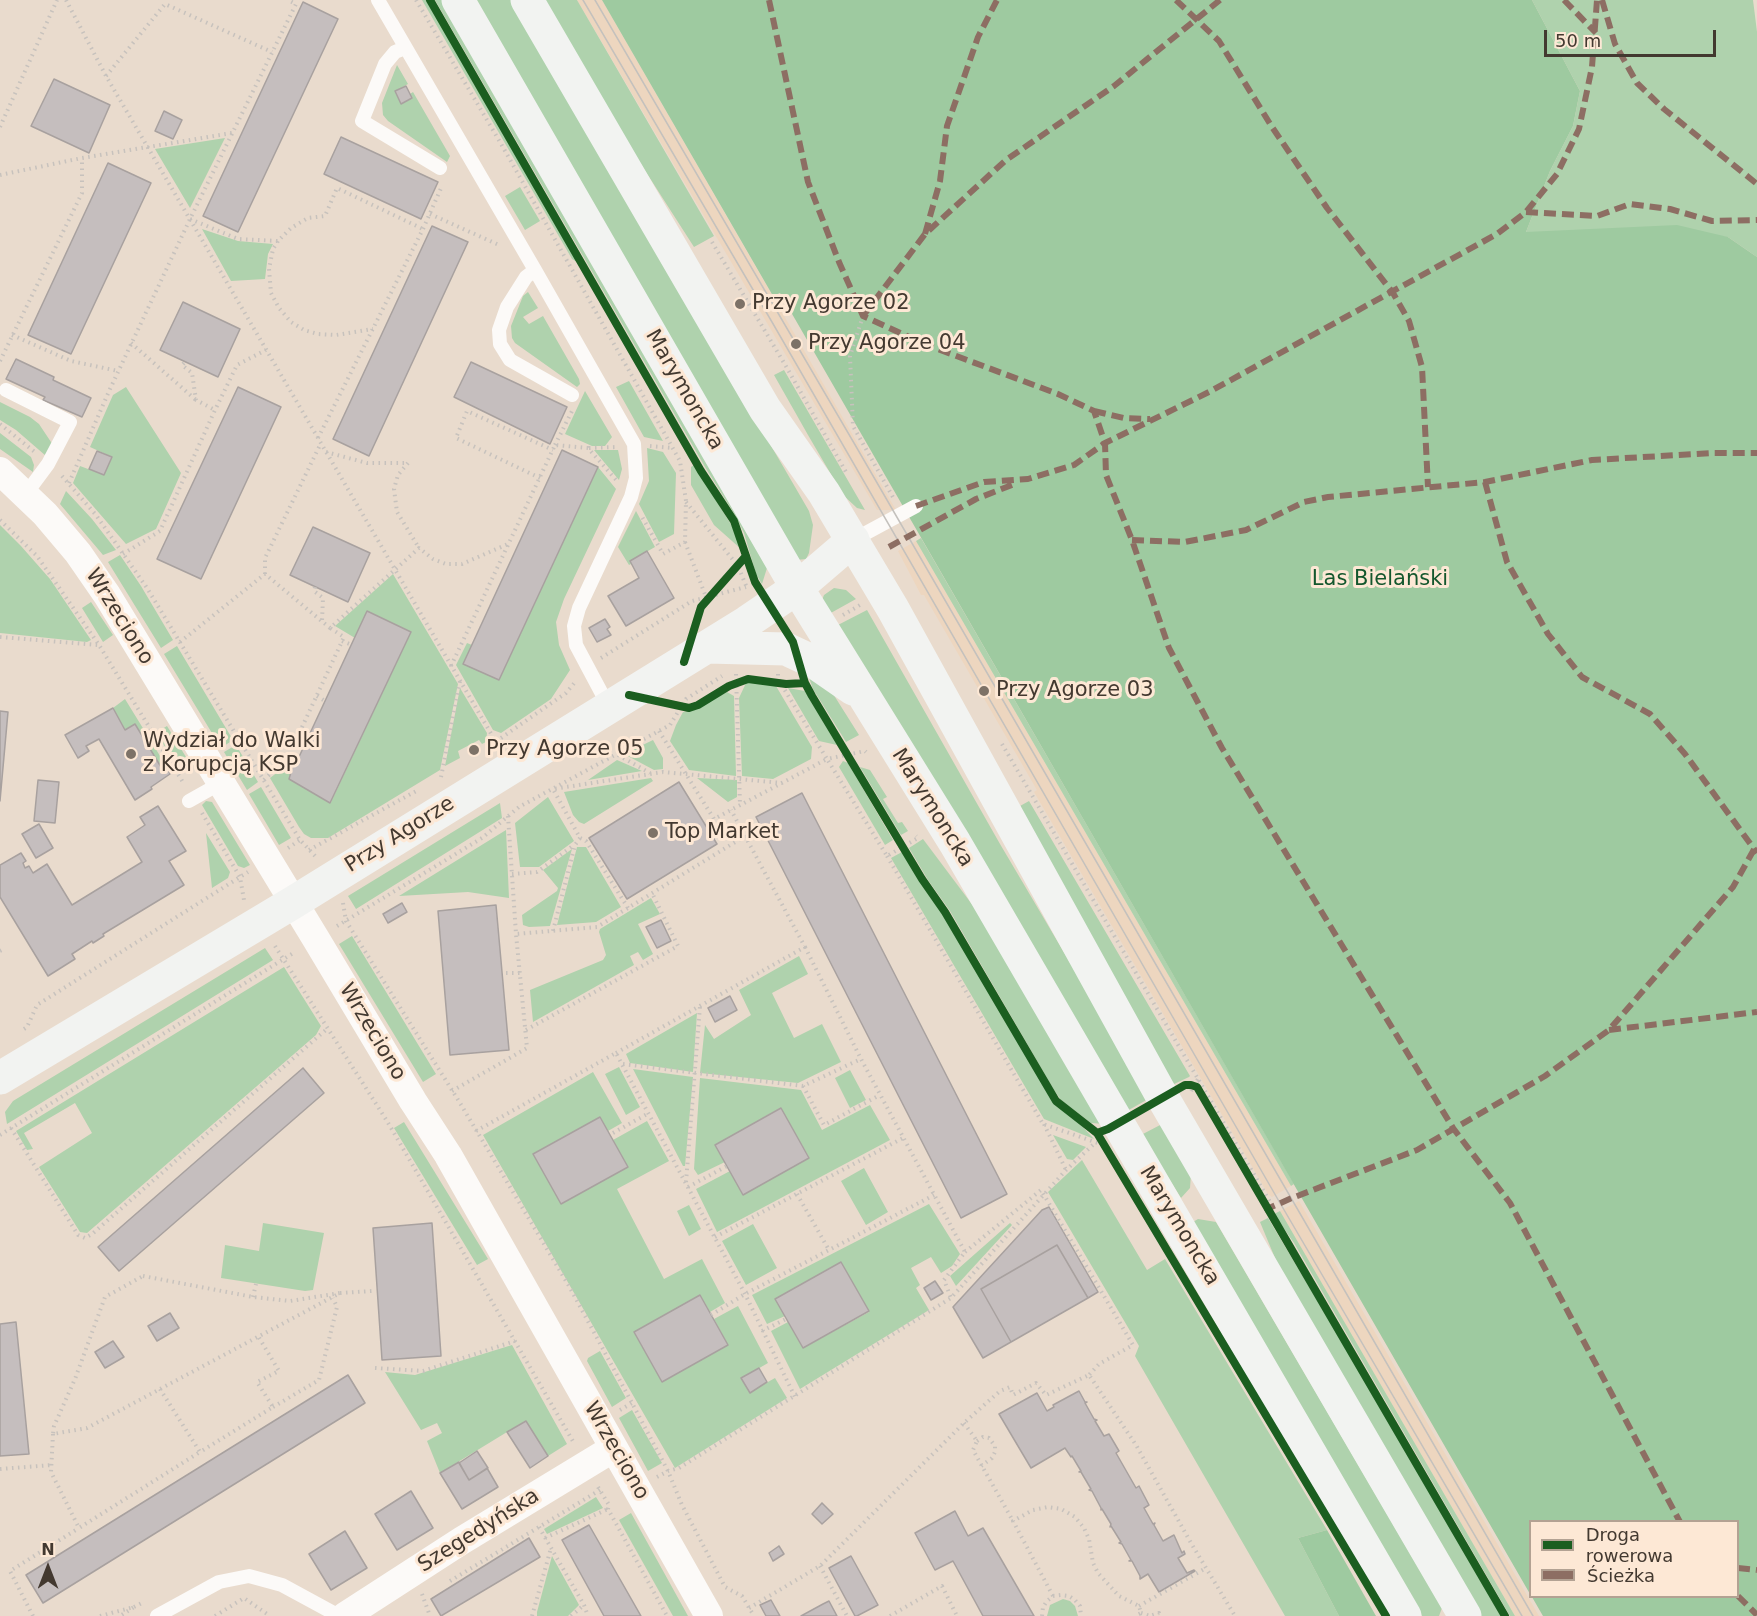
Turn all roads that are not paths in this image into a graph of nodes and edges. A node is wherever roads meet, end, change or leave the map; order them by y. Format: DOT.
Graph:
graph roads {
  1 [pos="378,0"];
  2 [pos="458,0"];
  3 [pos="527,0"];
  4 [pos="405,48"];
  5 [pos="440,168"];
  6 [pos="536,270"];
  7 [pos="6,390"];
  8 [pos="572,396"];
  9 [pos="0,471"];
  10 [pos="26,495"];
  11 [pos="916,506"];
  12 [pos="853,540"];
  13 [pos="797,588"];
  14 [pos="707,647"];
  15 [pos="862,695"];
  16 [pos="609,707"];
  17 [pos="221,783"];
  18 [pos="191,800"];
  19 [pos="294,902"];
  20 [pos="0,1078"];
  21 [pos="1218,1193"];
  22 [pos="1175,1218"];
  23 [pos="614,1448"];
  24 [pos="157,1616"];
  25 [pos="339,1616"];
  26 [pos="345,1616"];
  27 [pos="709,1616"];
  28 [pos="1405,1616"];
  29 [pos="1465,1616"];
  1 -- 4 [label="lane"];
  2 -- 13 [label="main road, Marymoncka"];
  3 -- 12 [label="main road"];
  4 -- 5 [label="lane"];
  4 -- 6 [label="lane"];
  6 -- 8 [label="lane"];
  6 -- 16 [label="lane"];
  7 -- 10 [label="lane"];
  9 -- 10 [label="street, Wrzeciono"];
  10 -- 17 [label="street, Wrzeciono"];
  11 -- 12 [label="lane"];
  12 -- 13 [label="main road, Przy Agorze"];
  12 -- 21 [label="main road"];
  13 -- 14 [label="main road, Przy Agorze"];
  13 -- 15 [label="main road, Marymoncka"];
  14 -- 15 [label="main road"];
  14 -- 16 [label="main road, Przy Agorze"];
  15 -- 22 [label="main road, Marymoncka"];
  16 -- 19 [label="main road, Przy Agorze"];
  17 -- 18 [label="lane"];
  17 -- 19 [label="street, Wrzeciono"];
  19 -- 20 [label="main road, Przy Agorze"];
  19 -- 23 [label="street, Wrzeciono"];
  21 -- 22 [label="main road"];
  21 -- 29 [label="main road"];
  22 -- 28 [label="main road, Marymoncka"];
  23 -- 26 [label="street, Szegedyńska"];
  23 -- 27 [label="street, Wrzeciono"];
  24 -- 25 [label="lane"];
}
